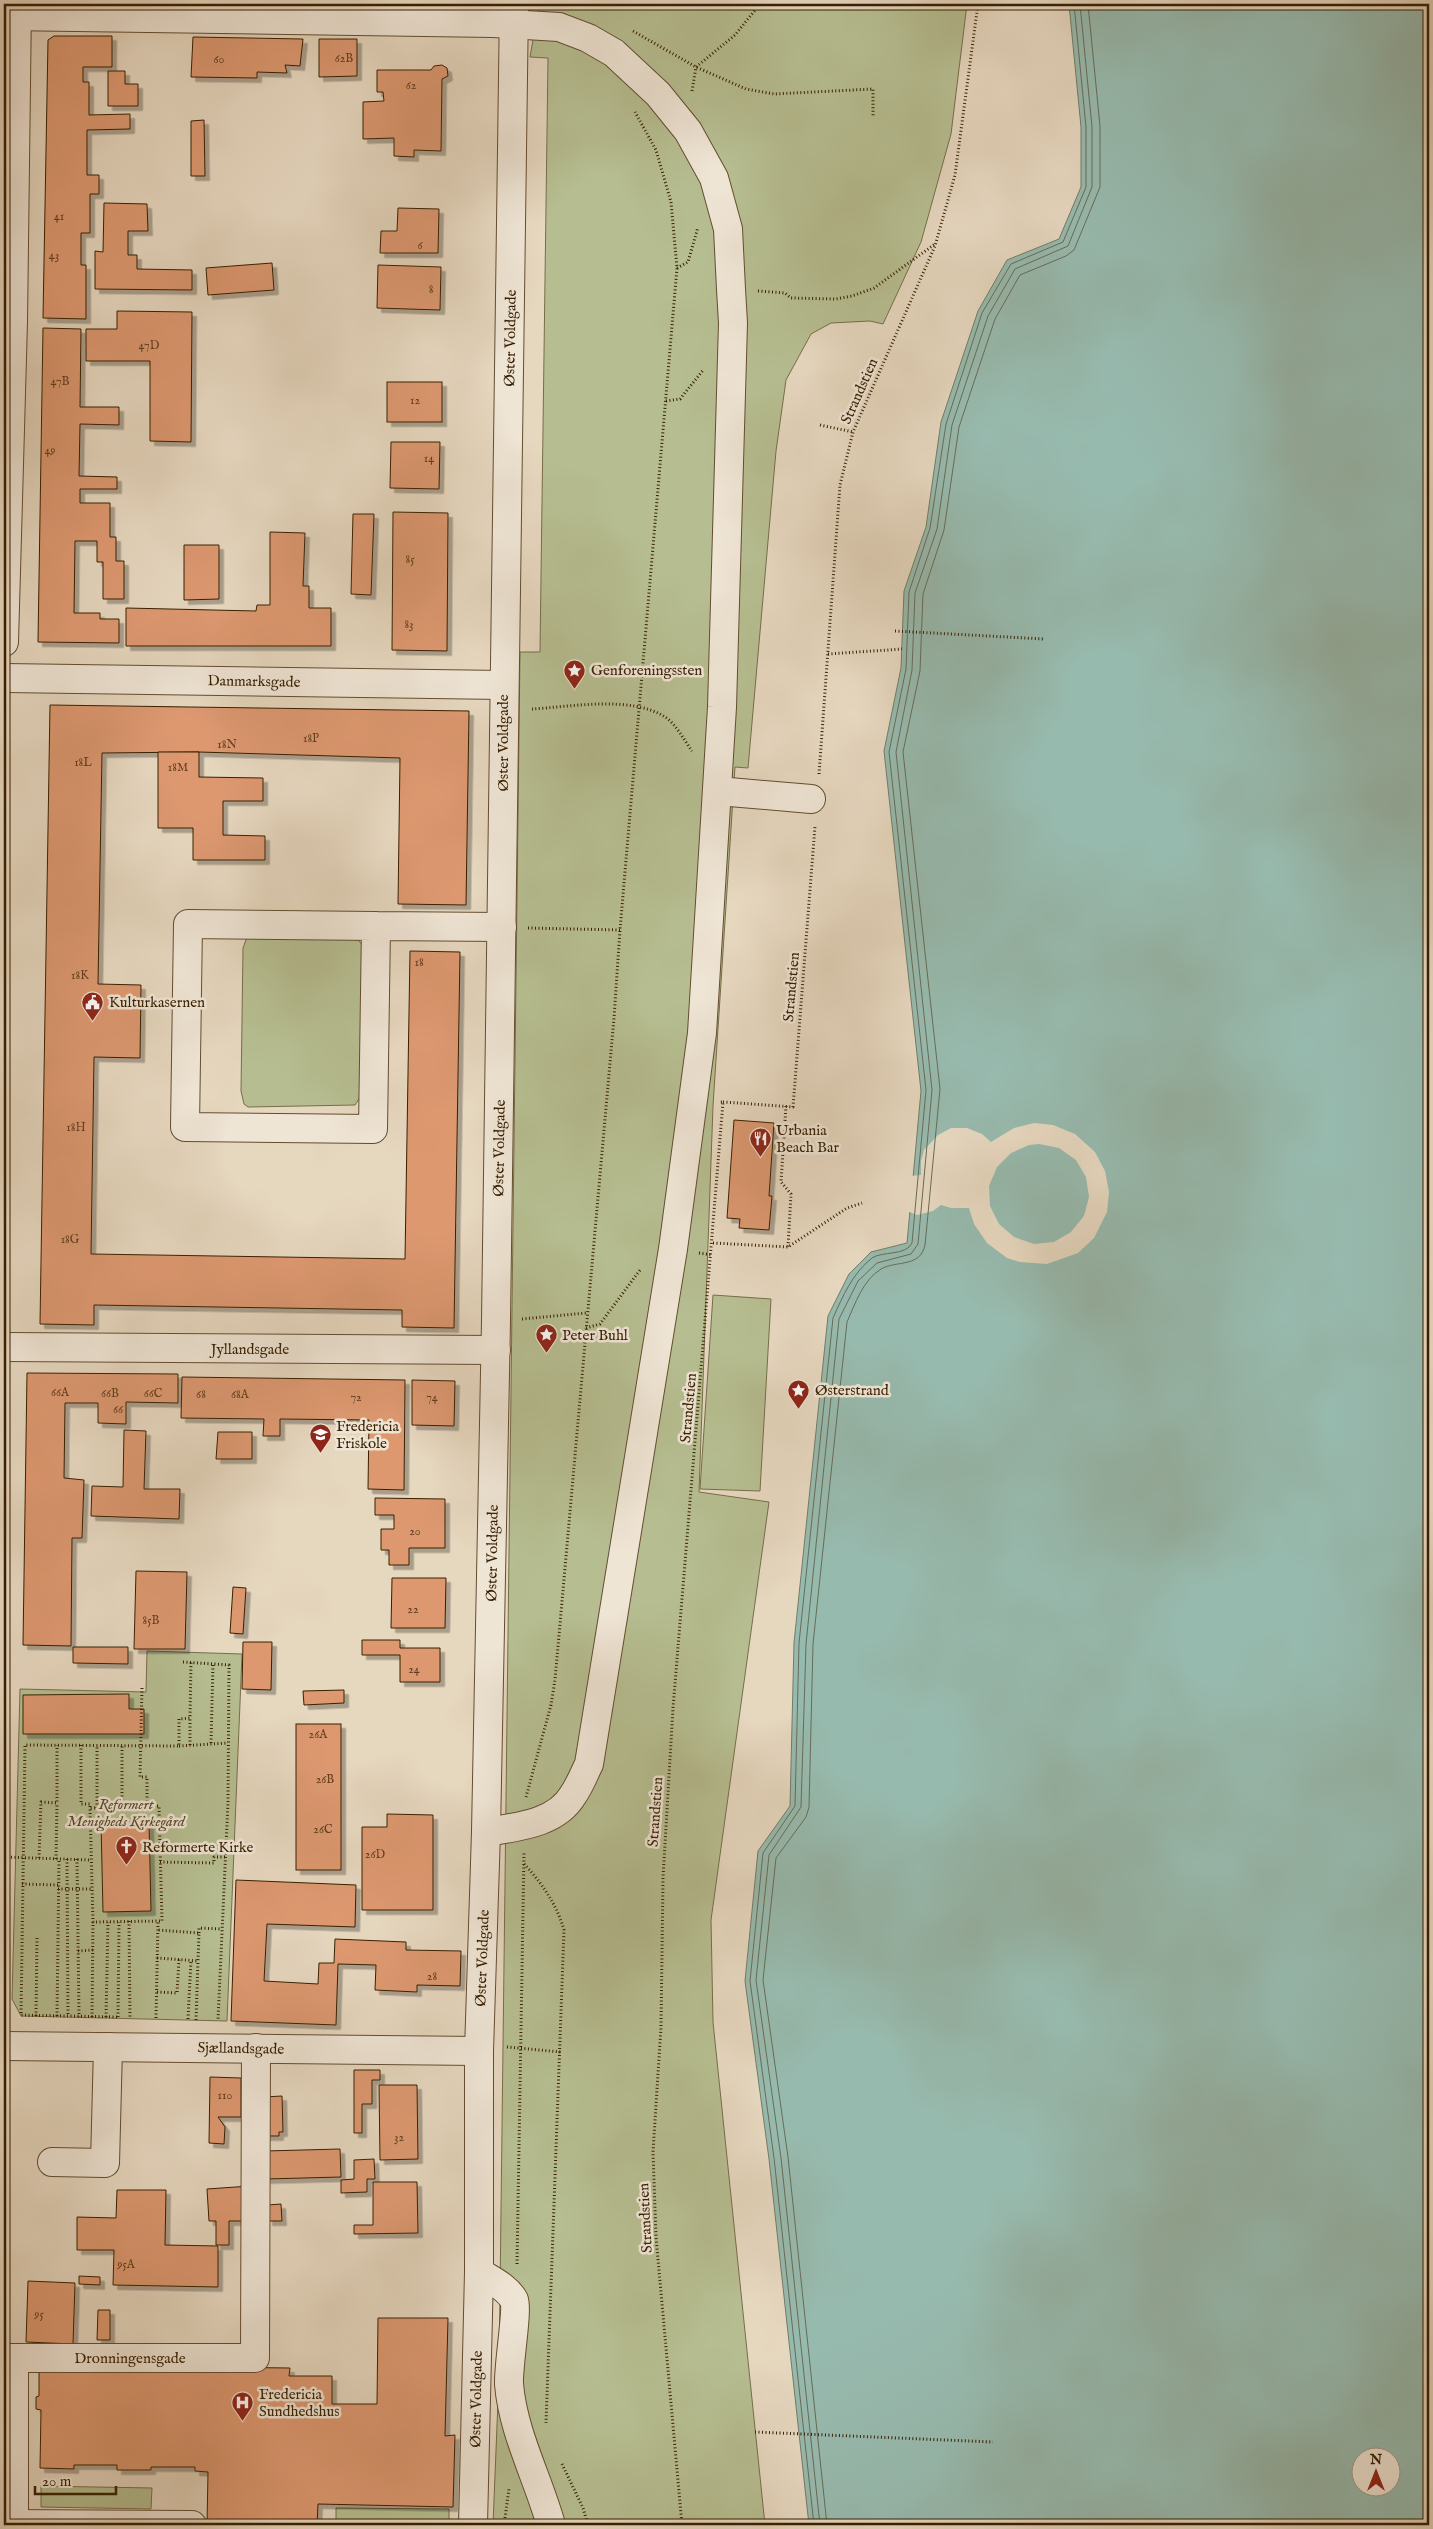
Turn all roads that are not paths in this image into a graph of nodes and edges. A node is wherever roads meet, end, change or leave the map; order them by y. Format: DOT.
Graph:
graph roads {
  1 [pos="13,12"];
  2 [pos="514,14"];
  3 [pos="4,642"];
  4 [pos="4,678"];
  5 [pos="503,697"];
  6 [pos="718,782"];
  7 [pos="814,800"];
  8 [pos="376,926"];
  9 [pos="502,927"];
  10 [pos="4,1347"];
  11 [pos="496,1350"];
  12 [pos="486,1832"];
  13 [pos="4,2046"];
  14 [pos="108,2047"];
  15 [pos="256,2048"];
  16 [pos="479,2051"];
  17 [pos="52,2162"];
  18 [pos="479,2272"];
  19 [pos="9,2358"];
  20 [pos="9,2524"];
  21 [pos="192,2525"];
  22 [pos="473,2525"];
  23 [pos="551,2525"];
  1 -- 2 [label="street"];
  1 -- 3 [label="street"];
  2 -- 5 [label="street, Øster Voldgade"];
  2 -- 6 [label="street"];
  4 -- 5 [label="street, Danmarksgade"];
  5 -- 9 [label="street, Øster Voldgade"];
  6 -- 7 [label="street"];
  6 -- 12 [label="street"];
  8 -- 8 [label="street"];
  8 -- 9 [label="street"];
  9 -- 11 [label="street, Øster Voldgade"];
  10 -- 11 [label="street, Jyllandsgade"];
  11 -- 12 [label="street, Øster Voldgade"];
  12 -- 16 [label="street, Øster Voldgade"];
  13 -- 14 [label="street, Sjællandsgade"];
  14 -- 15 [label="street, Sjællandsgade"];
  14 -- 17 [label="street"];
  15 -- 16 [label="street, Sjællandsgade"];
  15 -- 19 [label="street, Dronningensgade"];
  16 -- 18 [label="street, Øster Voldgade"];
  18 -- 22 [label="street, Øster Voldgade"];
  18 -- 23 [label="street"];
  19 -- 20 [label="street"];
  20 -- 21 [label="street"];
}
